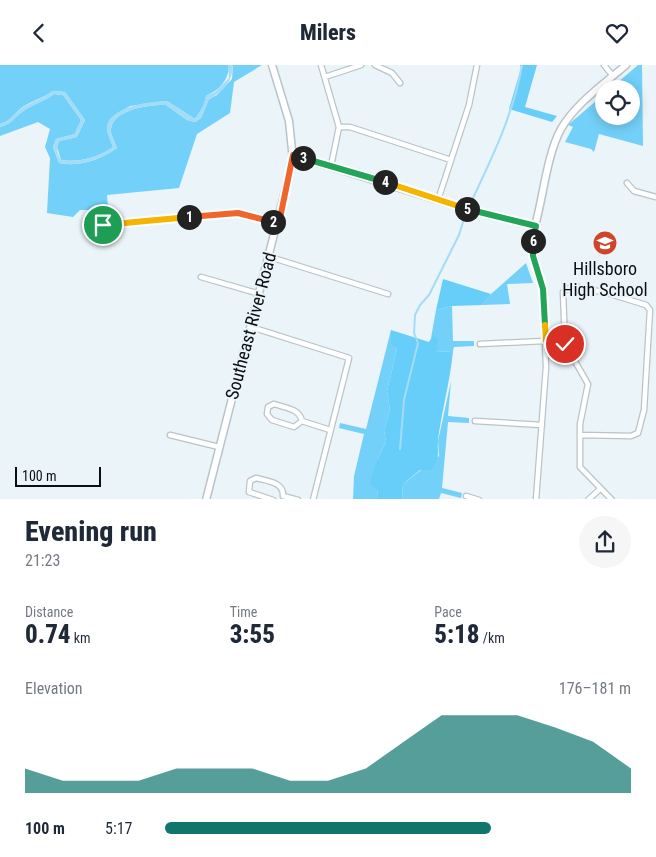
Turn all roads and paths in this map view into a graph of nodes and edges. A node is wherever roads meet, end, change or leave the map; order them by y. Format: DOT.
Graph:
graph roads {
  1 [pos="272,65"];
  2 [pos="321,65"];
  3 [pos="361,65"];
  4 [pos="375,65"];
  5 [pos="478,65"];
  6 [pos="604,65"];
  7 [pos="626,65"];
  8 [pos="613,76"];
  9 [pos="325,77"];
  10 [pos="400,83"];
  11 [pos="339,127"];
  12 [pos="293,155"];
  13 [pos="451,160"];
  14 [pos="331,166"];
  15 [pos="627,183"];
  16 [pos="656,197"];
  17 [pos="438,200"];
  18 [pos="90,221"];
  19 [pos="279,223"];
  20 [pos="536,226"];
  21 [pos="270,257"];
  22 [pos="201,277"];
  23 [pos="260,293"];
  24 [pos="388,294"];
  25 [pos="251,327"];
  26 [pos="546,340"];
  27 [pos="564,340"];
  28 [pos="480,344"];
  29 [pos="302,421"];
  30 [pos="474,421"];
  31 [pos="542,425"];
  32 [pos="330,430"];
  33 [pos="170,435"];
  34 [pos="580,435"];
  35 [pos="219,447"];
  36 [pos="600,489"];
  37 [pos="283,496"];
  38 [pos="466,497"];
  39 [pos="206,499"];
  40 [pos="273,499"];
  41 [pos="279,499"];
  42 [pos="298,499"];
  43 [pos="313,499"];
  44 [pos="479,499"];
  45 [pos="536,499"];
  46 [pos="588,499"];
  47 [pos="612,499"];
  1 -- 12 [label="main road, Southeast River Road"];
  2 -- 9 [label="street"];
  3 -- 9 [label="street"];
  4 -- 10 [label="street"];
  5 -- 13 [label="street"];
  6 -- 8 [label="street"];
  7 -- 8 [label="main road"];
  8 -- 20 [label="main road"];
  9 -- 11 [label="street"];
  11 -- 13 [label="street"];
  11 -- 14 [label="street"];
  12 -- 14 [label="main road"];
  12 -- 19 [label="main road, Southeast River Road"];
  13 -- 17 [label="street"];
  14 -- 17 [label="main road"];
  15 -- 16 [label="street"];
  17 -- 20 [label="main road"];
  18 -- 19 [label="street"];
  19 -- 21 [label="main road, Southeast River Road"];
  20 -- 26 [label="street"];
  21 -- 23 [label="main road, Southeast River Road"];
  21 -- 24 [label="street"];
  22 -- 23 [label="street"];
  23 -- 25 [label="main road, Southeast River Road"];
  25 -- 32 [label="street"];
  25 -- 35 [label="main road, Southeast River Road"];
  26 -- 27 [label="street"];
  26 -- 28 [label="street"];
  26 -- 31 [label="street"];
  27 -- 34 [label="street"];
  27 -- 34 [label="street"];
  29 -- 29 [label="street"];
  29 -- 32 [label="street"];
  30 -- 31 [label="street"];
  31 -- 45 [label="street"];
  32 -- 43 [label="street"];
  33 -- 35 [label="street"];
  34 -- 36 [label="street"];
  35 -- 39 [label="main road, Southeast River Road"];
  36 -- 46 [label="street"];
  36 -- 47 [label="street"];
  37 -- 40 [label="street"];
  37 -- 41 [label="street"];
  37 -- 42 [label="street"];
  38 -- 44 [label="street"];
}
